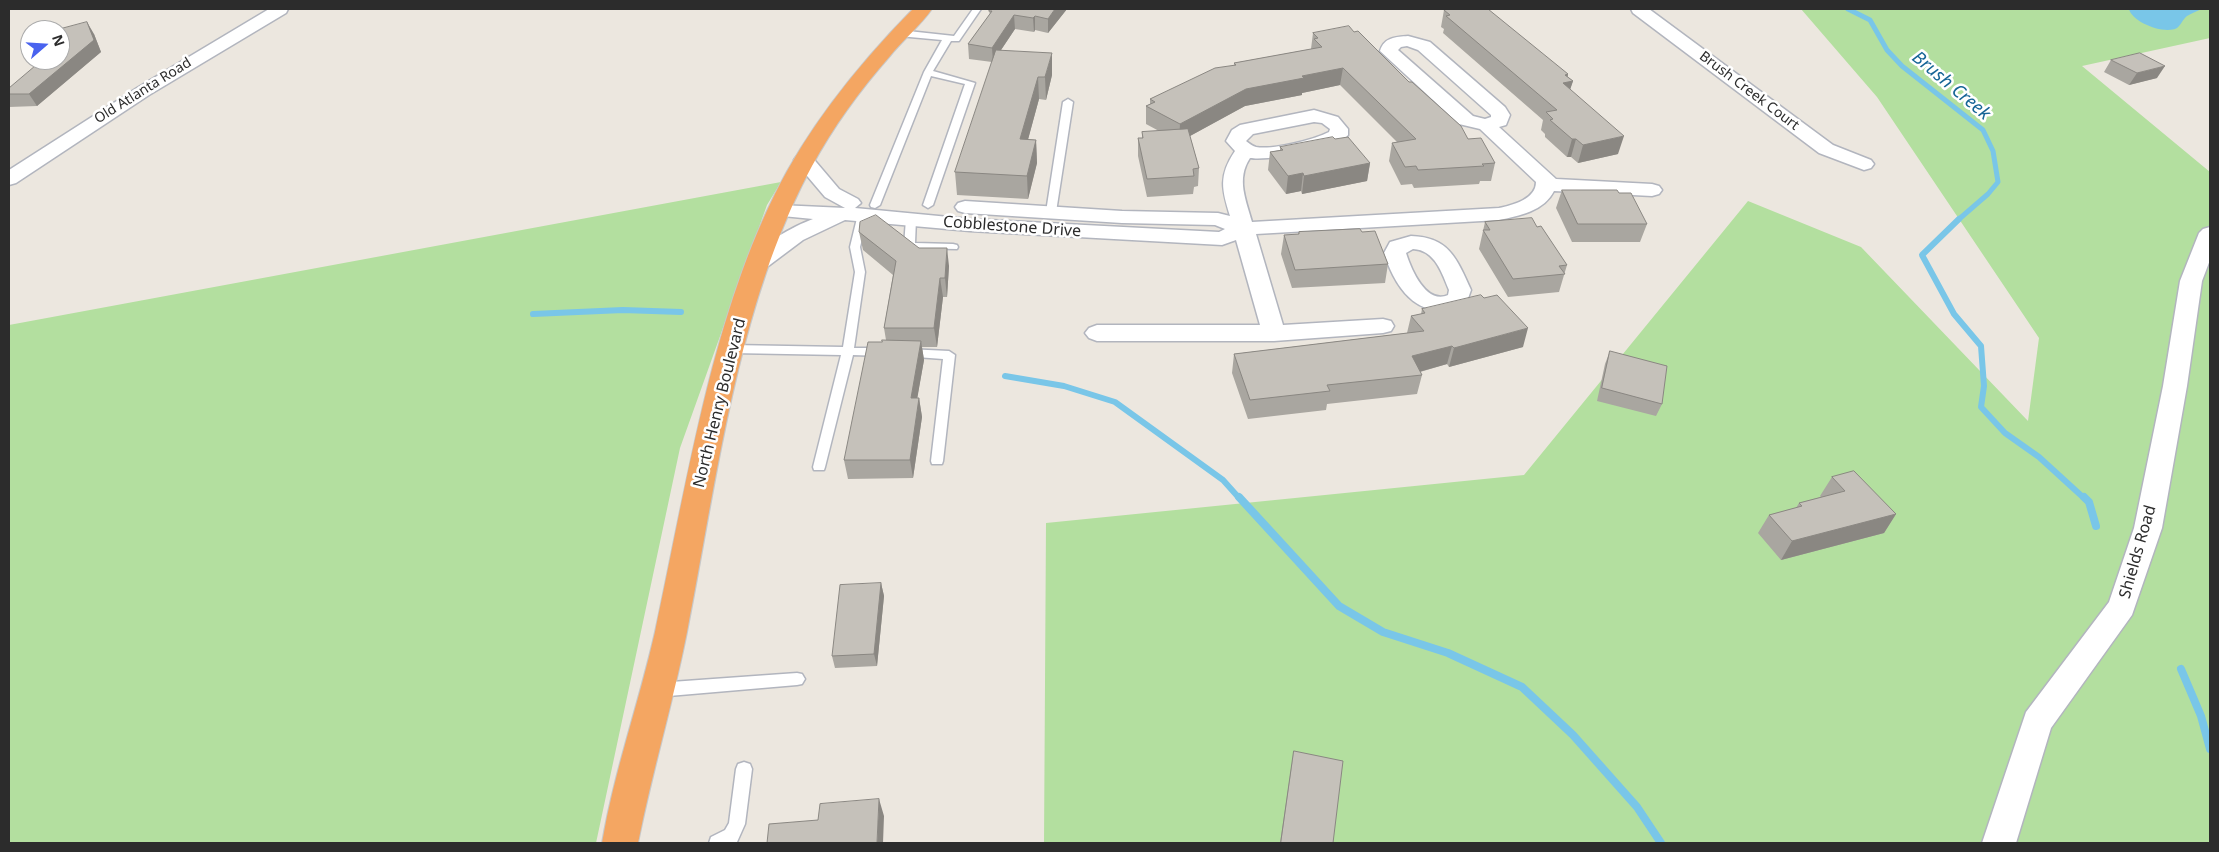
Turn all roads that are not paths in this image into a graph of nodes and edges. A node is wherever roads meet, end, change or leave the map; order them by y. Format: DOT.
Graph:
graph roads {
  1 [pos="280,9"];
  2 [pos="923,9"];
  3 [pos="977,9"];
  4 [pos="1639,9"];
  5 [pos="899,33"];
  6 [pos="948,38"];
  7 [pos="1450,69"];
  8 [pos="928,72"];
  9 [pos="1416,76"];
  10 [pos="1068,102"];
  11 [pos="1486,125"];
  12 [pos="1246,150"];
  13 [pos="804,160"];
  14 [pos="1864,164"];
  15 [pos="9,179"];
  16 [pos="1547,185"];
  17 [pos="1652,190"];
  18 [pos="928,205"];
  19 [pos="781,206"];
  20 [pos="862,210"];
  21 [pos="1051,212"];
  22 [pos="911,219"];
  23 [pos="1398,220"];
  24 [pos="1242,229"];
  25 [pos="2210,233"];
  26 [pos="1410,242"];
  27 [pos="953,246"];
  28 [pos="759,262"];
  29 [pos="1383,326"];
  30 [pos="1097,333"];
  31 [pos="1274,333"];
  32 [pos="732,349"];
  33 [pos="848,351"];
  34 [pos="937,461"];
  35 [pos="819,467"];
  36 [pos="797,679"];
  37 [pos="657,690"];
  38 [pos="744,769"];
  39 [pos="620,843"];
  40 [pos="717,843"];
  41 [pos="1999,843"];
  1 -- 15 [label="street, Old Atlanta Road"];
  2 -- 5 [label="highway, North Henry Boulevard"];
  3 -- 6 [label="lane"];
  4 -- 14 [label="street, Brush Creek Court"];
  5 -- 6 [label="lane"];
  5 -- 13 [label="highway, North Henry Boulevard"];
  6 -- 8 [label="lane"];
  7 -- 9 [label="street"];
  7 -- 9 [label="street"];
  7 -- 11 [label="street"];
  8 -- 18 [label="lane"];
  8 -- 20 [label="lane"];
  9 -- 11 [label="street"];
  10 -- 21 [label="lane"];
  11 -- 16 [label="street"];
  12 -- 24 [label="street"];
  13 -- 19 [label="highway, North Henry Boulevard"];
  13 -- 20 [label="street"];
  16 -- 17 [label="street"];
  16 -- 23 [label="street, Cobblestone Drive"];
  18 -- 20 [label="street, Cobblestone Drive"];
  18 -- 21 [label="street, Cobblestone Drive"];
  19 -- 20 [label="street, Cobblestone Drive"];
  19 -- 28 [label="highway, North Henry Boulevard"];
  20 -- 22 [label="street, Cobblestone Drive"];
  20 -- 28 [label="street"];
  20 -- 33 [label="lane"];
  21 -- 24 [label="street, Cobblestone Drive"];
  22 -- 24 [label="street, Cobblestone Drive"];
  22 -- 27 [label="lane"];
  23 -- 24 [label="street, Cobblestone Drive"];
  23 -- 26 [label="street"];
  24 -- 31 [label="street"];
  25 -- 41 [label="street, Shields Road"];
  28 -- 32 [label="highway, North Henry Boulevard"];
  29 -- 31 [label="street"];
  30 -- 31 [label="street"];
  32 -- 33 [label="lane"];
  32 -- 37 [label="highway, North Henry Boulevard"];
  33 -- 34 [label="lane"];
  33 -- 35 [label="lane"];
  36 -- 37 [label="lane"];
  37 -- 39 [label="highway, North Henry Boulevard"];
  38 -- 40 [label="lane"];
}
